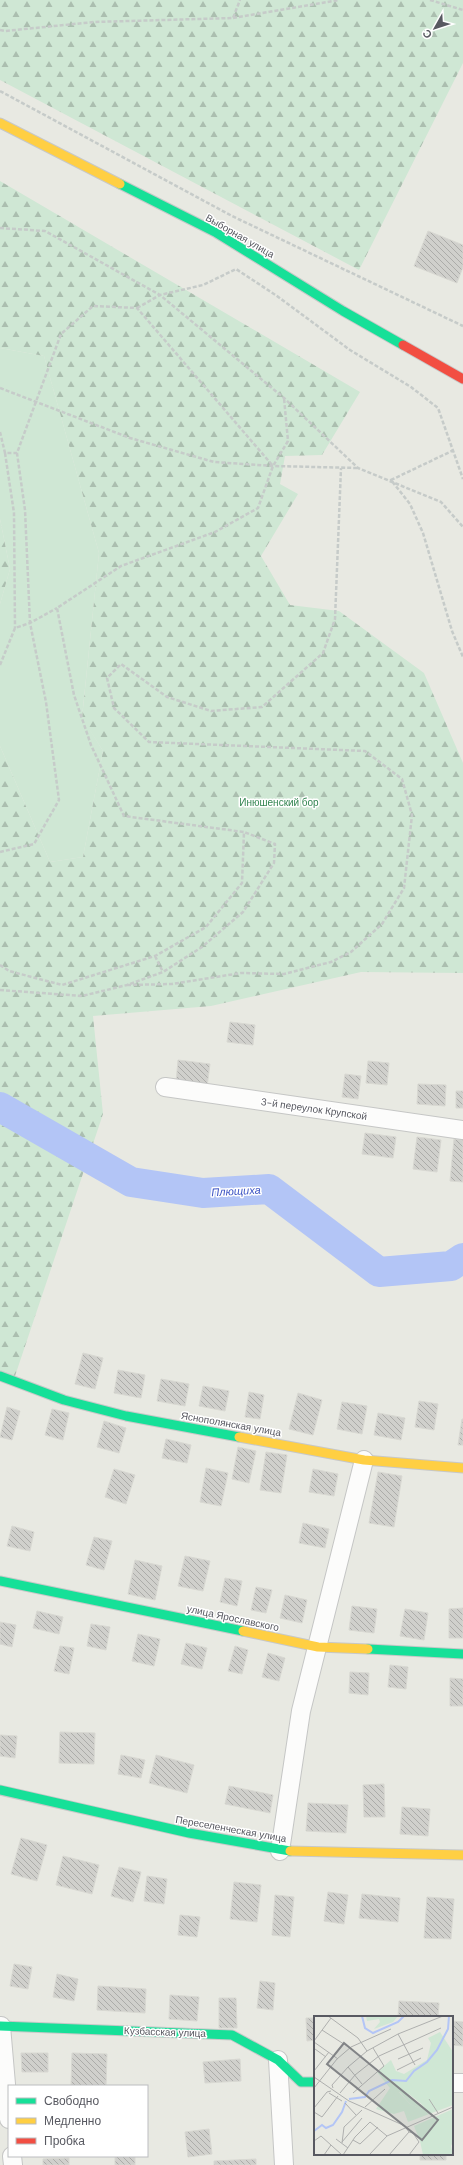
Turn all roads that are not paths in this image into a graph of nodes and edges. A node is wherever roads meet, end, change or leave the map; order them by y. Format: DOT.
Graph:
graph roads {
  1 [pos="0,122"];
  2 [pos="463,379"];
  3 [pos="165,1087"];
  4 [pos="463,1130"];
  5 [pos="0,1376"];
  6 [pos="364,1460"];
  7 [pos="463,1468"];
  8 [pos="0,1581"];
  9 [pos="318,1647"];
  10 [pos="463,1654"];
  11 [pos="0,1790"];
  12 [pos="280,1851"];
  13 [pos="463,1856"];
  14 [pos="0,2026"];
  15 [pos="278,2060"];
  16 [pos="314,2082"];
  17 [pos="8,2109"];
  18 [pos="284,2165"];
  1 -- 2 [label="street, Выборная улица"];
  3 -- 4 [label="street, 3-й переулок Крупской"];
  5 -- 6 [label="street, Яснополянская улица"];
  6 -- 7 [label="street, Яснополянская улица"];
  6 -- 9 [label="street"];
  8 -- 9 [label="street, улица Ярославского"];
  9 -- 10 [label="street, улица Ярославского"];
  9 -- 12 [label="street"];
  11 -- 12 [label="street, Переселенческая улица"];
  12 -- 13 [label="street, Переселенческая улица"];
  14 -- 15 [label="street, Кузбасская улица"];
  14 -- 17 [label="street"];
  15 -- 16 [label="street, Кузбасская улица"];
  15 -- 18 [label="street"];
}
